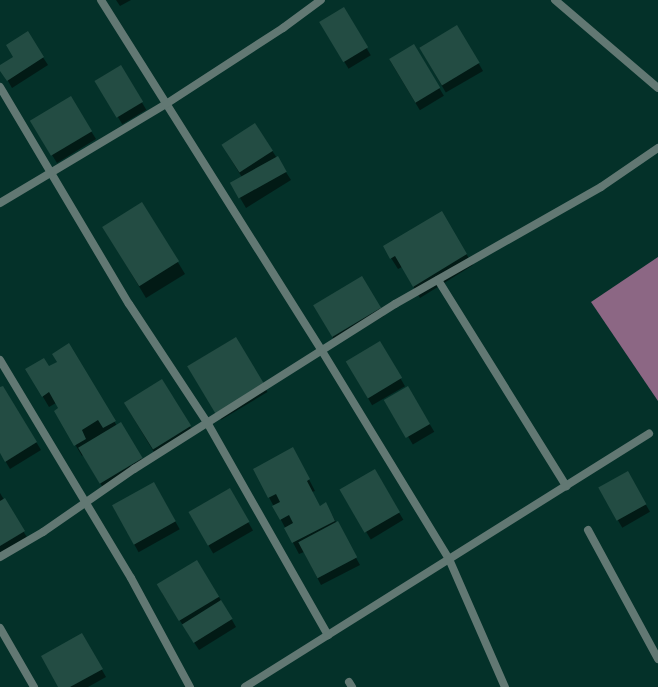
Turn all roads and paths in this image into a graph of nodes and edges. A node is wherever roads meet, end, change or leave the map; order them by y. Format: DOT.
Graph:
graph roads {
  1 [pos="101,0"];
  2 [pos="321,0"];
  3 [pos="555,0"];
  4 [pos="0,87"];
  5 [pos="658,88"];
  6 [pos="166,104"];
  7 [pos="658,148"];
  8 [pos="52,171"];
  9 [pos="0,203"];
  10 [pos="438,280"];
  11 [pos="322,351"];
  12 [pos="0,360"];
  13 [pos="208,424"];
  14 [pos="649,434"];
  15 [pos="566,486"];
  16 [pos="86,502"];
  17 [pos="588,530"];
  18 [pos="0,557"];
  19 [pos="448,559"];
  20 [pos="0,628"];
  21 [pos="328,635"];
  22 [pos="658,659"];
  23 [pos="34,687"];
  24 [pos="190,687"];
  25 [pos="245,687"];
  26 [pos="505,687"];
  1 -- 6 [label="street"];
  2 -- 6 [label="street"];
  3 -- 5 [label="street"];
  4 -- 8 [label="street"];
  6 -- 8 [label="street"];
  6 -- 11 [label="street"];
  7 -- 10 [label="street"];
  8 -- 9 [label="street"];
  8 -- 13 [label="street"];
  10 -- 11 [label="street"];
  10 -- 15 [label="street"];
  11 -- 13 [label="street"];
  11 -- 19 [label="street"];
  12 -- 16 [label="street"];
  13 -- 16 [label="street"];
  13 -- 21 [label="street"];
  14 -- 15 [label="street"];
  15 -- 19 [label="street"];
  16 -- 18 [label="street"];
  16 -- 24 [label="street"];
  17 -- 22 [label="street"];
  19 -- 21 [label="street"];
  19 -- 26 [label="street"];
  20 -- 23 [label="street"];
  21 -- 25 [label="street"];
}
